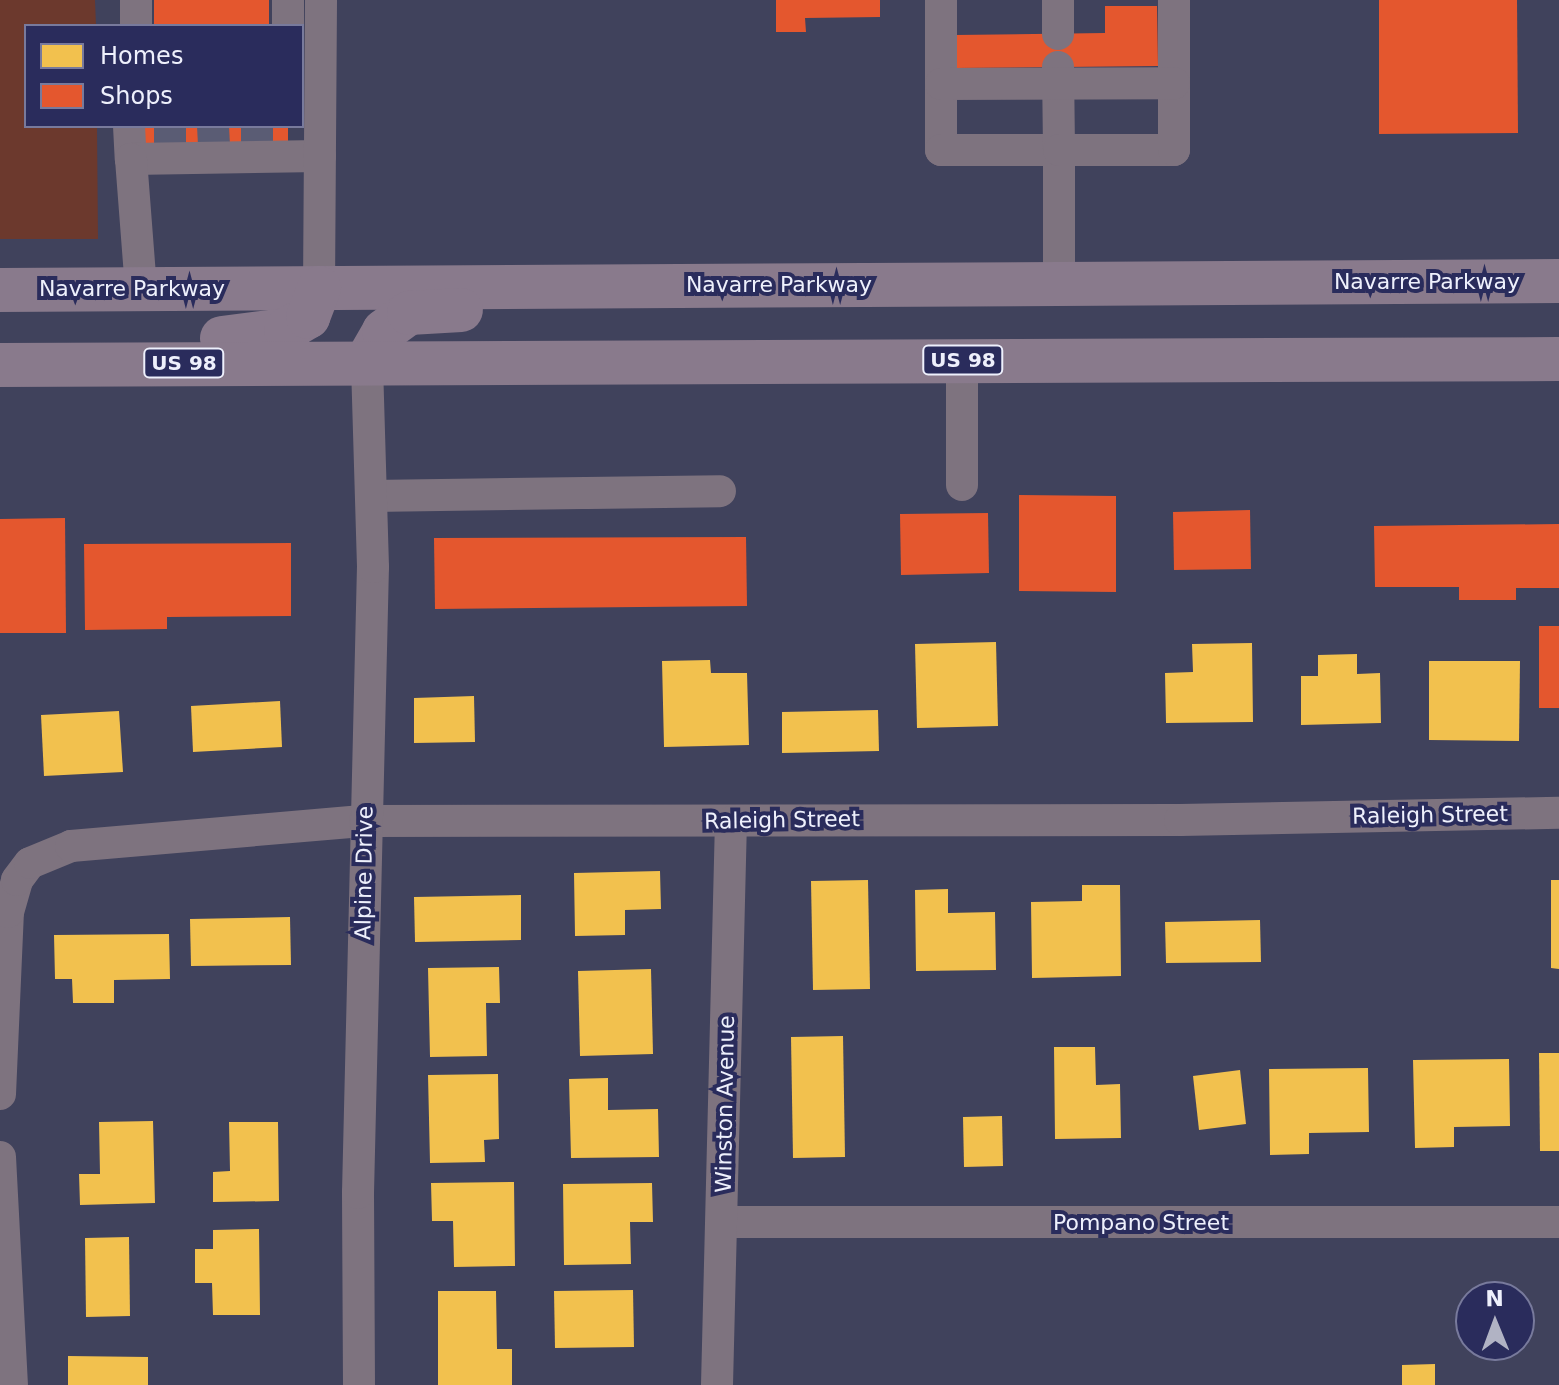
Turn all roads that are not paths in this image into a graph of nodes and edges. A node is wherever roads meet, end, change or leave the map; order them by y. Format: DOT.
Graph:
graph roads {
  1 [pos="136,0"];
  2 [pos="288,0"];
  3 [pos="321,0"];
  4 [pos="941,0"];
  5 [pos="1058,0"];
  6 [pos="1174,0"];
  7 [pos="136,24"];
  8 [pos="288,24"];
  9 [pos="1058,34"];
  10 [pos="311,70"];
  11 [pos="1058,75"];
  12 [pos="1174,83"];
  13 [pos="941,84"];
  14 [pos="129,128"];
  15 [pos="1059,150"];
  16 [pos="320,156"];
  17 [pos="131,159"];
  18 [pos="1559,281"];
  19 [pos="855,285"];
  20 [pos="1059,285"];
  21 [pos="319,288"];
  22 [pos="141,289"];
  23 [pos="0,290"];
  24 [pos="0,341"];
  25 [pos="1559,359"];
  26 [pos="962,360"];
  27 [pos="367,361"];
  28 [pos="0,365"];
  29 [pos="962,485"];
  30 [pos="720,491"];
  31 [pos="371,496"];
  32 [pos="1559,813"];
  33 [pos="365,821"];
  34 [pos="731,822"];
  35 [pos="0,1094"];
  36 [pos="0,1157"];
  37 [pos="723,1222"];
  38 [pos="1559,1222"];
  39 [pos="12,1385"];
  40 [pos="359,1385"];
  41 [pos="717,1385"];
  1 -- 7 [label="street"];
  2 -- 8 [label="street"];
  3 -- 10 [label="street"];
  4 -- 13 [label="street"];
  5 -- 9 [label="street"];
  6 -- 12 [label="street"];
  10 -- 16 [label="street"];
  11 -- 12 [label="street"];
  11 -- 13 [label="street"];
  11 -- 15 [label="street"];
  12 -- 15 [label="street"];
  13 -- 15 [label="street"];
  14 -- 17 [label="street"];
  15 -- 20 [label="street"];
  16 -- 17 [label="street"];
  16 -- 21 [label="street"];
  17 -- 22 [label="street"];
  18 -- 20 [label="highway, Navarre Parkway"];
  19 -- 20 [label="highway, Navarre Parkway"];
  19 -- 21 [label="highway, Navarre Parkway"];
  19 -- 27 [label="highway"];
  21 -- 22 [label="highway, Navarre Parkway"];
  21 -- 24 [label="highway"];
  22 -- 23 [label="highway, Navarre Parkway"];
  25 -- 26 [label="highway, US 98"];
  26 -- 27 [label="highway, US 98"];
  26 -- 29 [label="street"];
  27 -- 28 [label="highway, US 98"];
  27 -- 31 [label="street, Alpine Drive"];
  30 -- 31 [label="street"];
  31 -- 33 [label="street, Alpine Drive"];
  32 -- 34 [label="street, Raleigh Street"];
  33 -- 34 [label="street, Raleigh Street"];
  33 -- 35 [label="street, Raleigh Street"];
  33 -- 40 [label="street, Alpine Drive"];
  34 -- 37 [label="street, Winston Avenue"];
  36 -- 39 [label="street"];
  37 -- 38 [label="street, Pompano Street"];
  37 -- 41 [label="street, Winston Avenue"];
}
